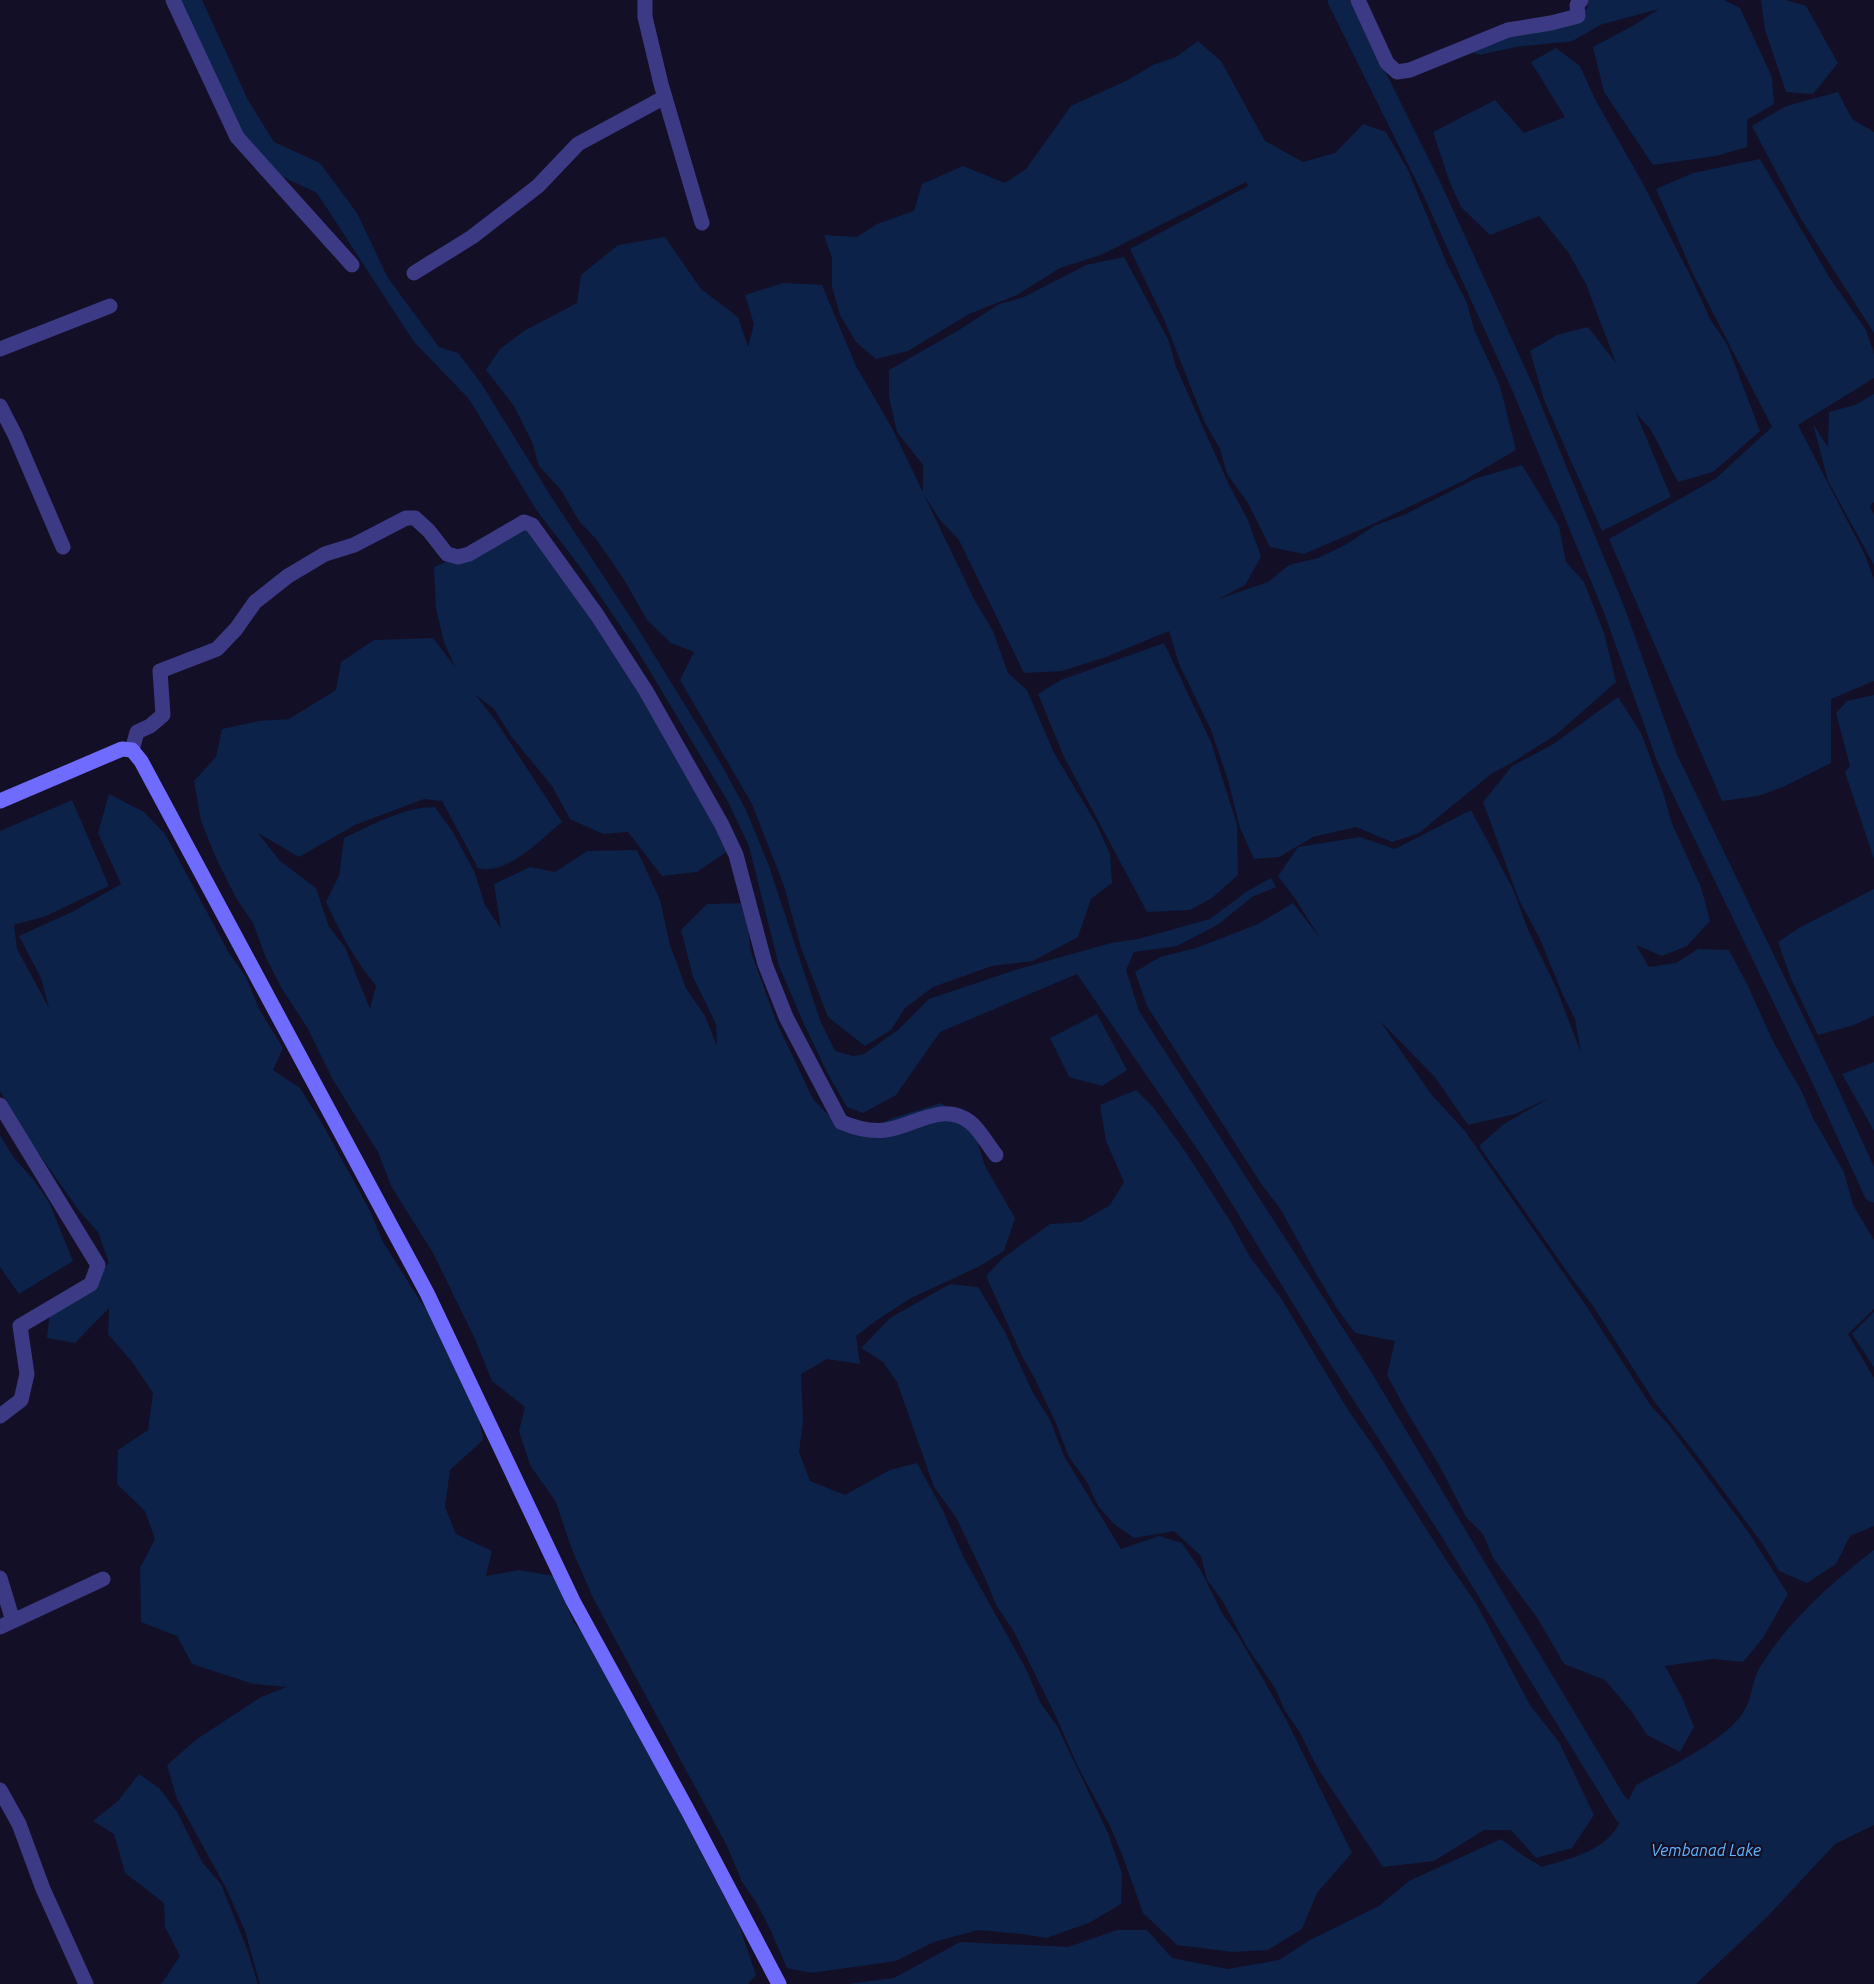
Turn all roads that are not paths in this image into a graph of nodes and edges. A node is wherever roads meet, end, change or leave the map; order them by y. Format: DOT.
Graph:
graph roads {
  1 [pos="173,0"];
  2 [pos="645,0"];
  3 [pos="1358,0"];
  4 [pos="1581,0"];
  5 [pos="665,97"];
  6 [pos="702,223"];
  7 [pos="352,265"];
  8 [pos="414,273"];
  9 [pos="110,306"];
  10 [pos="0,349"];
  11 [pos="0,406"];
  12 [pos="63,547"];
  13 [pos="132,750"];
  14 [pos="0,801"];
  15 [pos="0,1105"];
  16 [pos="996,1155"];
  17 [pos="0,1416"];
  18 [pos="0,1578"];
  19 [pos="103,1579"];
  20 [pos="7,1624"];
  21 [pos="0,1790"];
  22 [pos="86,1984"];
  23 [pos="779,1984"];
  1 -- 7 [label="street"];
  2 -- 5 [label="street"];
  3 -- 4 [label="street"];
  5 -- 6 [label="street"];
  5 -- 8 [label="street"];
  9 -- 10 [label="street"];
  11 -- 12 [label="street"];
  13 -- 14 [label="street"];
  13 -- 16 [label="street"];
  13 -- 23 [label="street"];
  15 -- 17 [label="street"];
  18 -- 20 [label="street"];
  19 -- 20 [label="street"];
  21 -- 22 [label="street"];
}
